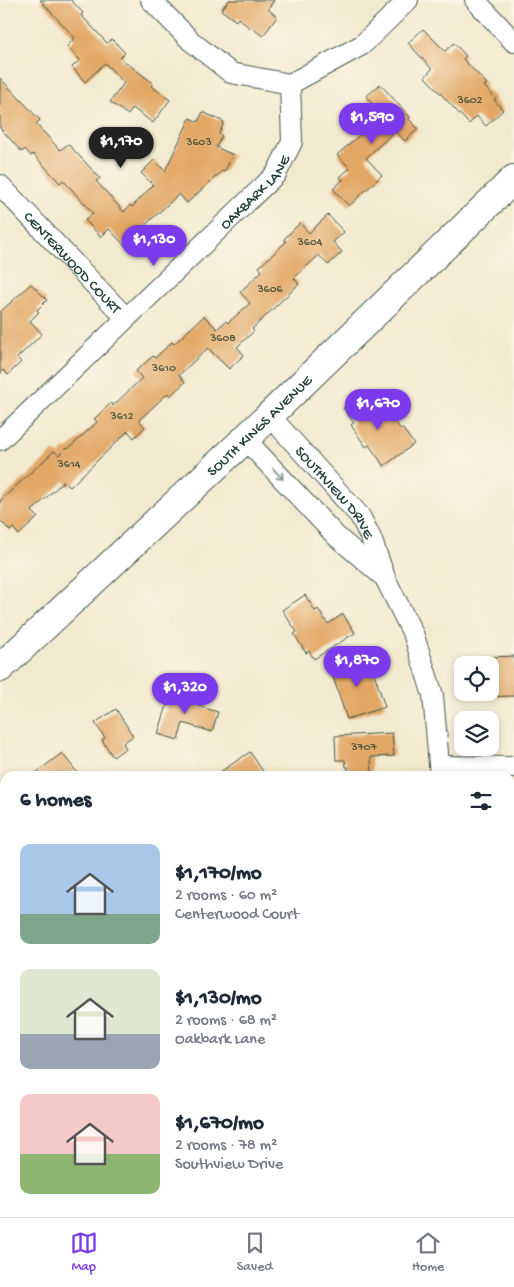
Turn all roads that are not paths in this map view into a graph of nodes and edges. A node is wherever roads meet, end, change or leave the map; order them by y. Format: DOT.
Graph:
graph roads {
  1 [pos="151,0"];
  2 [pos="408,0"];
  3 [pos="476,0"];
  4 [pos="514,42"];
  5 [pos="290,84"];
  6 [pos="514,179"];
  7 [pos="0,185"];
  8 [pos="126,318"];
  9 [pos="269,415"];
  10 [pos="245,439"];
  11 [pos="0,440"];
  12 [pos="386,580"];
  13 [pos="0,668"];
  14 [pos="514,766"];
  15 [pos="440,771"];
  1 -- 5 [label="street"];
  2 -- 5 [label="street"];
  3 -- 4 [label="street"];
  5 -- 8 [label="street, OAKBARK LANE"];
  6 -- 9 [label="street, SOUTH KINGS AVENUE"];
  7 -- 8 [label="street, CENTERWOOD COURT"];
  8 -- 11 [label="street, OAKBARK LANE"];
  9 -- 10 [label="street, SOUTH KINGS AVENUE"];
  9 -- 12 [label="street, SOUTHVIEW DRIVE"];
  10 -- 12 [label="street, SOUTHVIEW DRIVE, one-way"];
  10 -- 13 [label="street, SOUTH KINGS AVENUE"];
  12 -- 15 [label="street, SOUTHVIEW DRIVE"];
  14 -- 15 [label="street"];
}
